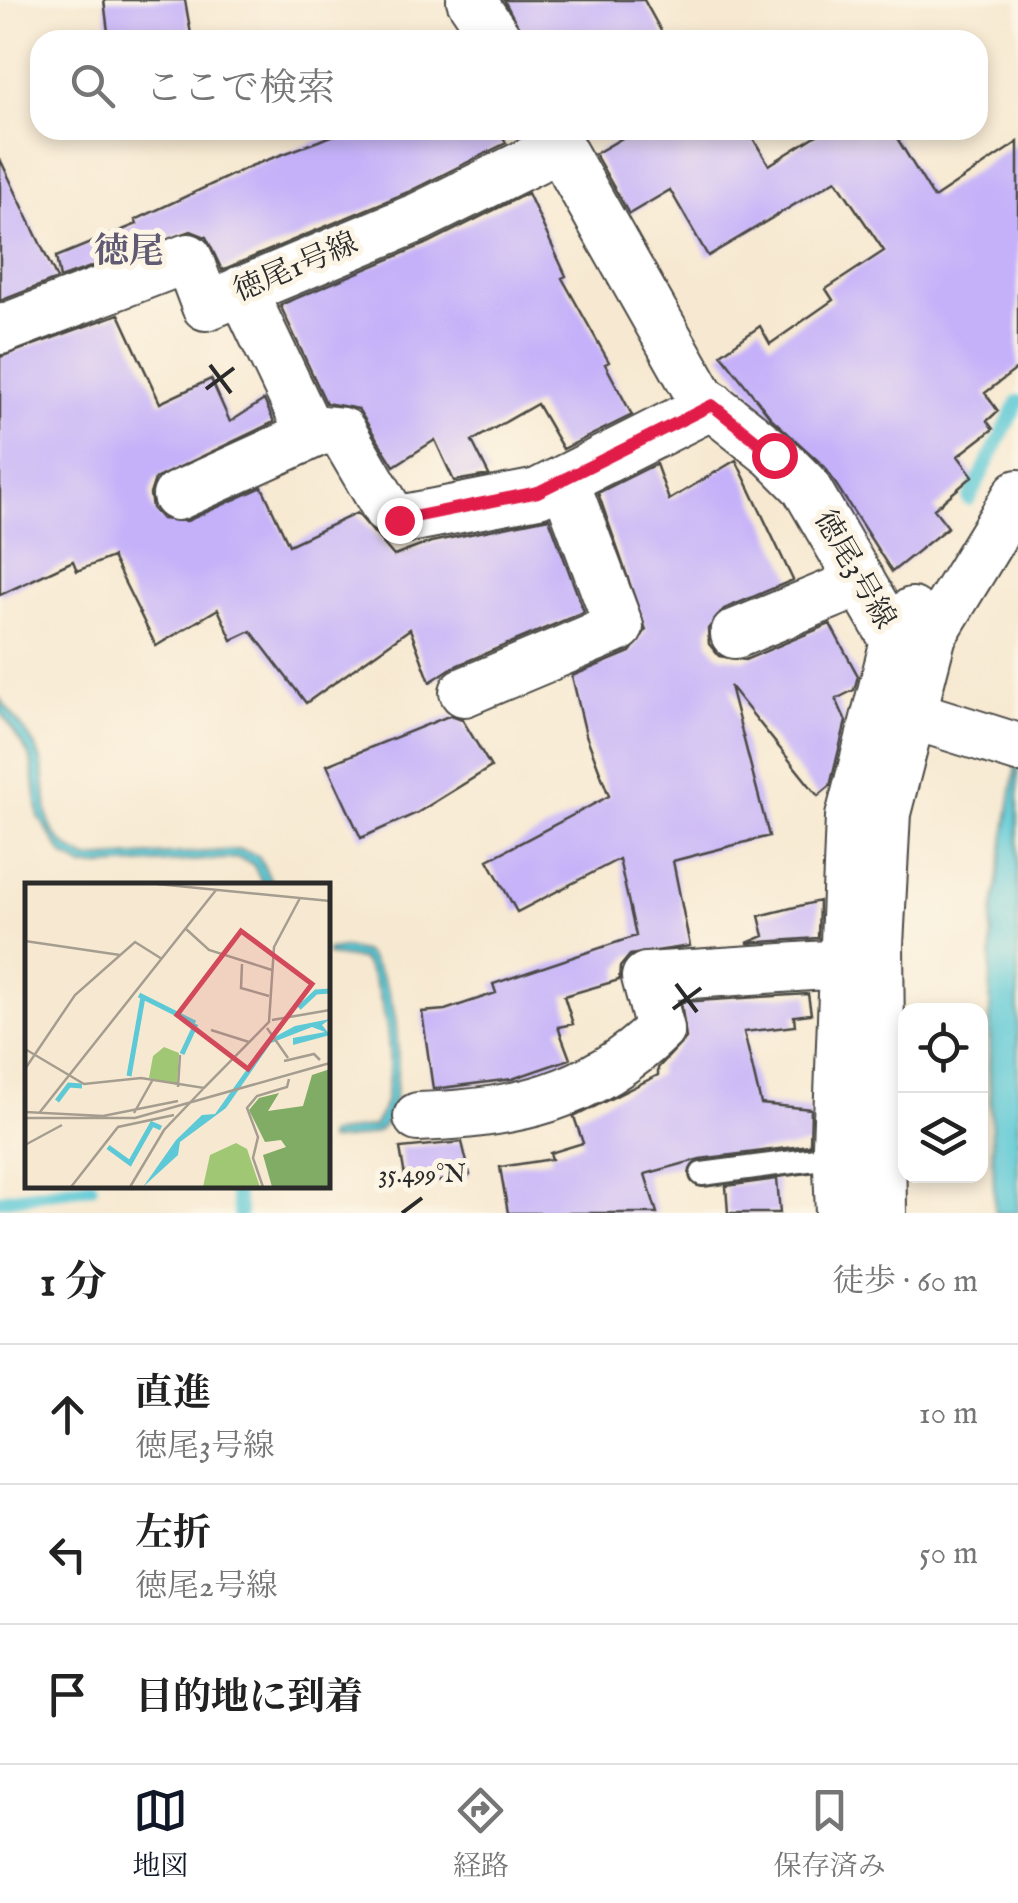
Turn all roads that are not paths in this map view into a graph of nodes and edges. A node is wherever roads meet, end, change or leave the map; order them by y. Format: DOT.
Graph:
graph roads {
  1 [pos="471,0"];
  2 [pos="491,30"];
  3 [pos="553,140"];
  4 [pos="556,140"];
  5 [pos="242,290"];
  6 [pos="0,330"];
  7 [pos="712,405"];
  8 [pos="311,434"];
  9 [pos="564,480"];
  10 [pos="805,486"];
  11 [pos="1018,494"];
  12 [pos="177,496"];
  13 [pos="860,582"];
  14 [pos="735,634"];
  15 [pos="932,635"];
  16 [pos="464,692"];
  17 [pos="910,714"];
  18 [pos="1018,748"];
  19 [pos="842,964"];
  20 [pos="418,1117"];
  21 [pos="838,1156"];
  22 [pos="702,1174"];
  23 [pos="840,1213"];
  24 [pos="882,1213"];
  1 -- 2 [label="street"];
  3 -- 5 [label="street, 徳尾1号線"];
  4 -- 7 [label="street, 徳尾3号線"];
  5 -- 6 [label="street, 徳尾1号線"];
  5 -- 8 [label="street"];
  7 -- 9 [label="street"];
  7 -- 10 [label="street, 徳尾3号線"];
  8 -- 9 [label="street"];
  8 -- 12 [label="street"];
  9 -- 16 [label="street"];
  10 -- 13 [label="street, 徳尾3号線"];
  10 -- 15 [label="street"];
  11 -- 15 [label="street"];
  13 -- 14 [label="street"];
  13 -- 19 [label="street, 徳尾3号線"];
  15 -- 17 [label="street"];
  17 -- 18 [label="street"];
  17 -- 24 [label="street"];
  19 -- 20 [label="street"];
  19 -- 21 [label="street, 徳尾3号線"];
  21 -- 22 [label="lane"];
  21 -- 23 [label="street, 徳尾3号線"];
}
